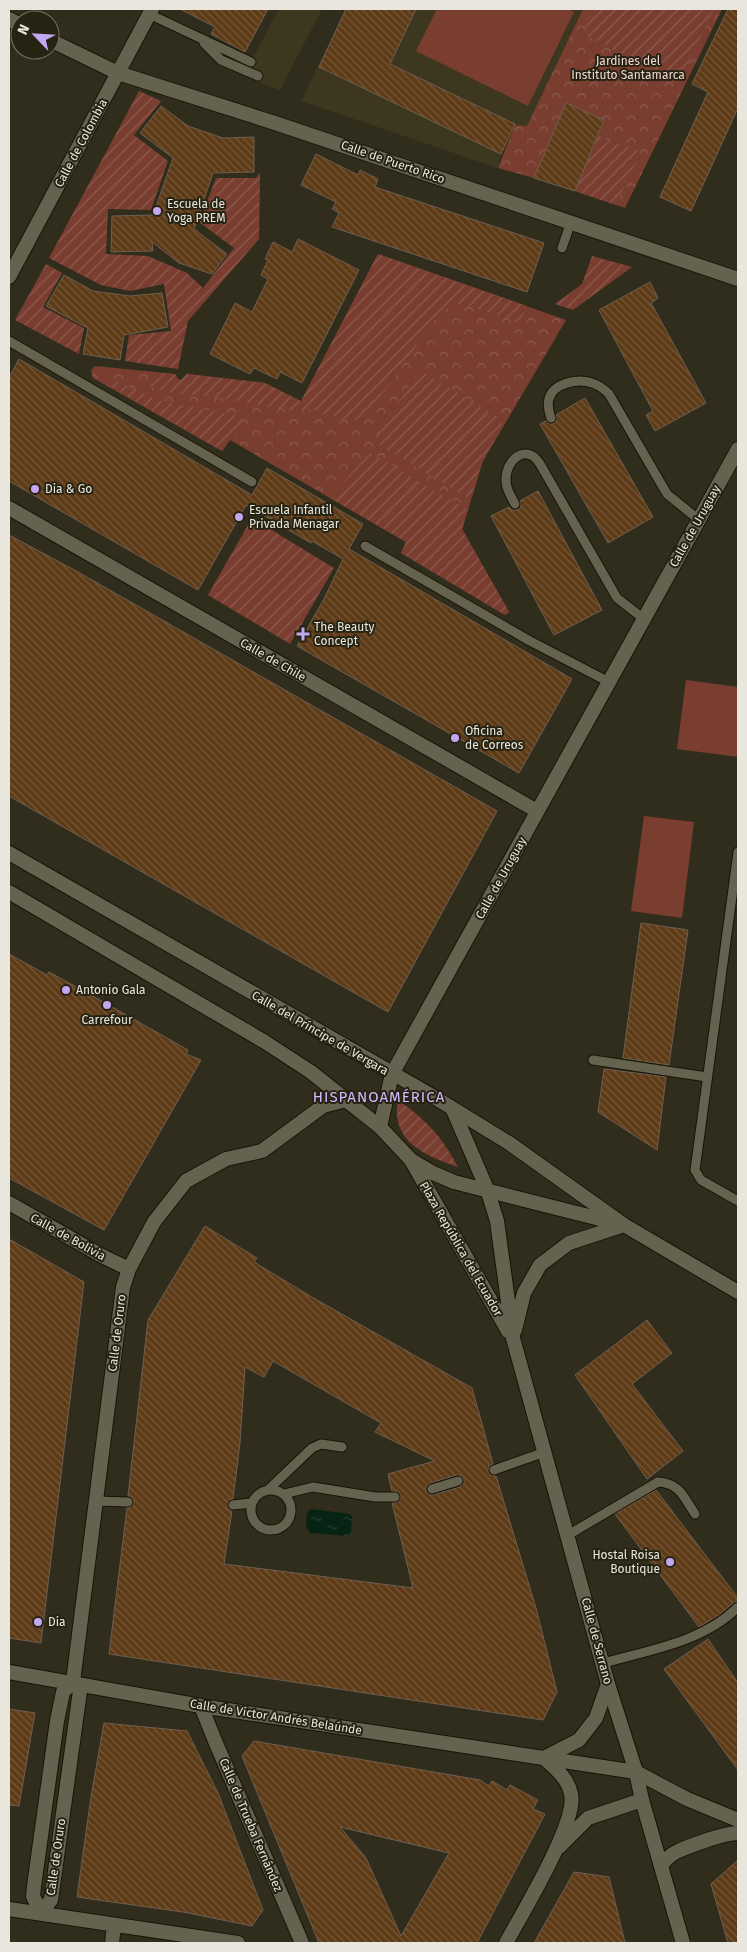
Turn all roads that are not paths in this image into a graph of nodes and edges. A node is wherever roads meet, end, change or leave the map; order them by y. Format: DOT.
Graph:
graph roads {
  1 [pos="151,12"];
  2 [pos="198,37"];
  3 [pos="60,45"];
  4 [pos="251,62"];
  5 [pos="118,73"];
  6 [pos="258,76"];
  7 [pos="571,222"];
  8 [pos="562,248"];
  9 [pos="9,277"];
  10 [pos="738,279"];
  11 [pos="9,342"];
  12 [pos="551,418"];
  13 [pos="738,449"];
  14 [pos="252,482"];
  15 [pos="515,504"];
  16 [pos="9,508"];
  17 [pos="699,520"];
  18 [pos="366,546"];
  19 [pos="644,619"];
  20 [pos="609,682"];
  21 [pos="537,811"];
  22 [pos="738,852"];
  23 [pos="9,853"];
  24 [pos="9,892"];
  25 [pos="593,1060"];
  26 [pos="392,1074"];
  27 [pos="707,1077"];
  28 [pos="346,1100"];
  29 [pos="453,1110"];
  30 [pos="380,1127"];
  31 [pos="410,1160"];
  32 [pos="487,1190"];
  33 [pos="738,1201"];
  34 [pos="9,1204"];
  35 [pos="624,1225"];
  36 [pos="129,1269"];
  37 [pos="738,1292"];
  38 [pos="513,1338"];
  39 [pos="342,1447"];
  40 [pos="545,1452"];
  41 [pos="494,1470"];
  42 [pos="458,1481"];
  43 [pos="269,1489"];
  44 [pos="432,1489"];
  45 [pos="284,1494"];
  46 [pos="394,1498"];
  47 [pos="96,1501"];
  48 [pos="128,1502"];
  49 [pos="251,1503"];
  50 [pos="233,1505"];
  51 [pos="695,1514"];
  52 [pos="568,1535"];
  53 [pos="738,1607"];
  54 [pos="603,1663"];
  55 [pos="9,1672"];
  56 [pos="73,1682"];
  57 [pos="608,1684"];
  58 [pos="201,1706"];
  59 [pos="544,1758"];
  60 [pos="636,1772"];
  61 [pos="642,1800"];
  62 [pos="738,1820"];
  63 [pos="738,1833"];
  64 [pos="556,1849"];
  65 [pos="661,1866"];
  66 [pos="9,1909"];
  67 [pos="41,1913"];
  68 [pos="114,1925"];
  69 [pos="112,1943"];
  70 [pos="238,1943"];
  71 [pos="302,1943"];
  72 [pos="506,1943"];
  73 [pos="683,1943"];
  1 -- 2 [label="lane"];
  1 -- 5 [label="street, Calle de Colombia"];
  2 -- 4 [label="lane"];
  2 -- 6 [label="lane"];
  3 -- 5 [label="street, Calle de Puerto Rico"];
  5 -- 7 [label="street, Calle de Puerto Rico"];
  5 -- 9 [label="street, Calle de Colombia"];
  7 -- 8 [label="lane"];
  7 -- 10 [label="street, Calle de Puerto Rico"];
  11 -- 14 [label="lane"];
  12 -- 17 [label="lane"];
  13 -- 17 [label="street, Calle de Uruguay"];
  15 -- 19 [label="lane"];
  16 -- 21 [label="street, Calle de Chile"];
  17 -- 19 [label="street, Calle de Uruguay"];
  18 -- 20 [label="lane"];
  19 -- 20 [label="street, Calle de Uruguay"];
  20 -- 21 [label="street, Calle de Uruguay"];
  21 -- 26 [label="street, Calle de Uruguay"];
  22 -- 27 [label="lane"];
  23 -- 26 [label="street, Calle del Príncipe de Vergara"];
  24 -- 28 [label="street, Calle del Príncipe de Vergara"];
  25 -- 27 [label="lane"];
  26 -- 29 [label="street, Calle del Príncipe de Vergara"];
  26 -- 30 [label="street"];
  27 -- 33 [label="lane"];
  28 -- 30 [label="street, Calle del Príncipe de Vergara"];
  28 -- 36 [label="street, Calle de Oruro"];
  29 -- 32 [label="street, Plaza República del Ecuador"];
  29 -- 35 [label="street, Calle del Príncipe de Vergara"];
  30 -- 31 [label="street, Calle del Príncipe de Vergara"];
  31 -- 32 [label="street, Calle del Príncipe de Vergara"];
  31 -- 38 [label="street, Plaza República del Ecuador"];
  32 -- 35 [label="street, Calle del Príncipe de Vergara"];
  32 -- 38 [label="street, Plaza República del Ecuador"];
  34 -- 36 [label="street, Calle de Bolivia"];
  35 -- 37 [label="street, Calle del Príncipe de Vergara"];
  35 -- 38 [label="street, Plaza República del Ecuador"];
  36 -- 47 [label="street, Calle de Oruro"];
  38 -- 40 [label="street, Calle de Serrano"];
  39 -- 43 [label="lane"];
  40 -- 41 [label="lane"];
  40 -- 52 [label="street, Calle de Serrano"];
  42 -- 44 [label="lane"];
  43 -- 45 [label="lane"];
  43 -- 49 [label="lane"];
  45 -- 46 [label="lane"];
  45 -- 49 [label="lane"];
  47 -- 48 [label="lane"];
  47 -- 56 [label="street, Calle de Oruro"];
  49 -- 50 [label="lane"];
  51 -- 52 [label="lane"];
  52 -- 54 [label="street, Calle de Serrano"];
  53 -- 54 [label="lane"];
  54 -- 57 [label="street, Calle de Serrano"];
  55 -- 56 [label="street, Calle de Víctor Andrés Belaúnde"];
  56 -- 58 [label="street, Calle de Víctor Andrés Belaúnde"];
  56 -- 67 [label="street, Calle de Oruro"];
  57 -- 59 [label="street"];
  57 -- 60 [label="street, Calle de Serrano"];
  58 -- 59 [label="street, Calle de Víctor Andrés Belaúnde"];
  58 -- 71 [label="street, Calle de Trueba Fernández"];
  59 -- 60 [label="street, Calle de Víctor Andrés Belaúnde"];
  59 -- 64 [label="street"];
  60 -- 61 [label="street, Calle de Serrano"];
  60 -- 62 [label="street, Calle de Víctor Andrés Belaúnde"];
  61 -- 64 [label="street"];
  61 -- 65 [label="street, Calle de Serrano"];
  63 -- 65 [label="street"];
  64 -- 72 [label="street"];
  65 -- 73 [label="street, Calle de Serrano"];
  66 -- 67 [label="street"];
  67 -- 68 [label="street"];
  68 -- 69 [label="street"];
  68 -- 70 [label="street"];
}
